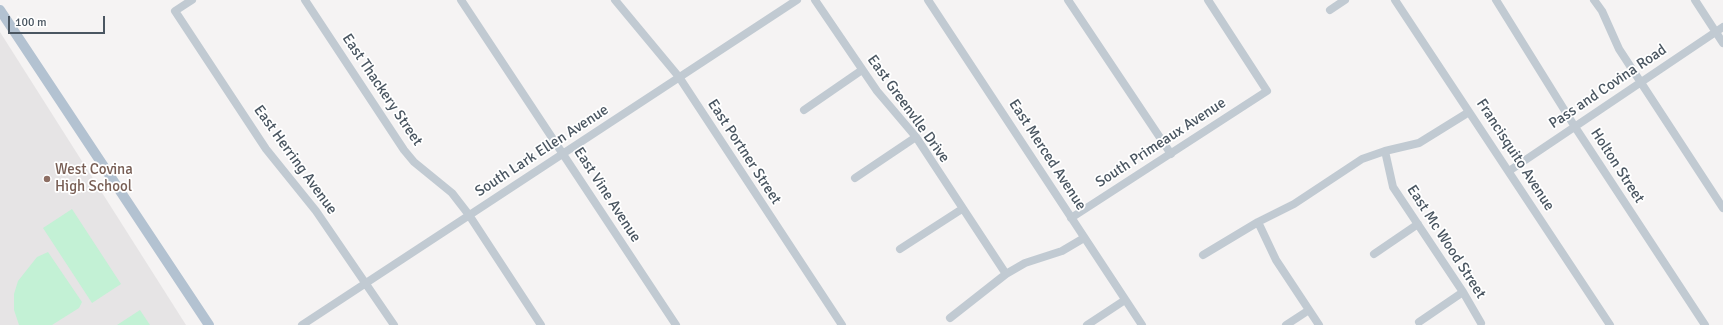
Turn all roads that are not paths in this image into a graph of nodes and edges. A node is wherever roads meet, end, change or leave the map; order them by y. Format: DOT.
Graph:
graph roads {
  1 [pos="192,0"];
  2 [pos="305,0"];
  3 [pos="461,0"];
  4 [pos="615,0"];
  5 [pos="797,0"];
  6 [pos="815,0"];
  7 [pos="928,0"];
  8 [pos="1068,0"];
  9 [pos="1208,0"];
  10 [pos="1345,0"];
  11 [pos="1395,0"];
  12 [pos="1496,0"];
  13 [pos="1594,0"];
  14 [pos="1695,0"];
  15 [pos="0,10"];
  16 [pos="1330,10"];
  17 [pos="1723,27"];
  18 [pos="1716,32"];
  19 [pos="1723,43"];
  20 [pos="862,70"];
  21 [pos="679,77"];
  22 [pos="1640,83"];
  23 [pos="804,110"];
  24 [pos="1469,112"];
  25 [pos="1575,127"];
  26 [pos="916,137"];
  27 [pos="1384,152"];
  28 [pos="563,154"];
  29 [pos="1171,154"];
  30 [pos="1509,171"];
  31 [pos="855,178"];
  32 [pos="1723,208"];
  33 [pos="962,209"];
  34 [pos="469,216"];
  35 [pos="1071,218"];
  36 [pos="1258,222"];
  37 [pos="1418,224"];
  38 [pos="1084,238"];
  39 [pos="900,249"];
  40 [pos="1374,254"];
  41 [pos="1203,255"];
  42 [pos="1006,274"];
  43 [pos="366,283"];
  44 [pos="1463,292"];
  45 [pos="1125,300"];
  46 [pos="1308,310"];
  47 [pos="950,318"];
  48 [pos="1419,322"];
  49 [pos="1481,323"];
  50 [pos="209,325"];
  51 [pos="302,325"];
  52 [pos="394,325"];
  53 [pos="541,325"];
  54 [pos="676,325"];
  55 [pos="842,325"];
  56 [pos="1087,325"];
  57 [pos="1142,325"];
  58 [pos="1286,325"];
  59 [pos="1319,325"];
  60 [pos="1610,325"];
  61 [pos="1705,325"];
  1 -- 43 [label="street, East Herring Avenue"];
  2 -- 34 [label="street, East Thackery Street"];
  3 -- 28 [label="street, East Vine Avenue"];
  4 -- 21 [label="street, East Portner Street"];
  5 -- 21 [label="street, South Lark Ellen Avenue"];
  6 -- 20 [label="street, East Greenvlle Drive"];
  7 -- 35 [label="street, East Merced Avenue"];
  8 -- 29 [label="street"];
  9 -- 29 [label="street, South Primeaux Avenue"];
  10 -- 16 [label="street"];
  11 -- 24 [label="street, Francisquito Avenue"];
  12 -- 25 [label="street, Holton Street"];
  13 -- 22 [label="street"];
  14 -- 18 [label="street"];
  15 -- 50 [label="main road"];
  17 -- 18 [label="street, Pass and Covina Road"];
  18 -- 19 [label="street"];
  18 -- 22 [label="street, Pass and Covina Road"];
  20 -- 23 [label="street"];
  20 -- 26 [label="street, East Greenvlle Drive"];
  21 -- 28 [label="street, South Lark Ellen Avenue"];
  21 -- 55 [label="street, East Portner Street"];
  22 -- 25 [label="street, Pass and Covina Road"];
  22 -- 32 [label="street"];
  24 -- 27 [label="street"];
  24 -- 30 [label="street, Francisquito Avenue"];
  25 -- 30 [label="street, Pass and Covina Road"];
  25 -- 61 [label="street, Holton Street"];
  26 -- 31 [label="street"];
  26 -- 33 [label="street, East Greenvlle Drive"];
  27 -- 36 [label="street"];
  27 -- 37 [label="street, East Mc Wood Street"];
  28 -- 34 [label="street, South Lark Ellen Avenue"];
  28 -- 54 [label="street, East Vine Avenue"];
  29 -- 35 [label="street, South Primeaux Avenue"];
  30 -- 60 [label="street, Francisquito Avenue"];
  33 -- 39 [label="street"];
  33 -- 42 [label="street, East Greenvlle Drive"];
  34 -- 43 [label="street, South Lark Ellen Avenue"];
  34 -- 53 [label="street, East Thackery Street"];
  35 -- 38 [label="street, East Merced Avenue"];
  36 -- 41 [label="street"];
  36 -- 46 [label="street"];
  37 -- 40 [label="street"];
  37 -- 44 [label="street, East Mc Wood Street"];
  38 -- 42 [label="street"];
  38 -- 45 [label="street, East Merced Avenue"];
  42 -- 47 [label="street"];
  43 -- 51 [label="street, South Lark Ellen Avenue"];
  43 -- 52 [label="street, East Herring Avenue"];
  44 -- 48 [label="street"];
  44 -- 49 [label="street, East Mc Wood Street"];
  45 -- 56 [label="street"];
  45 -- 57 [label="street, East Merced Avenue"];
  46 -- 58 [label="street"];
  46 -- 59 [label="street"];
}
